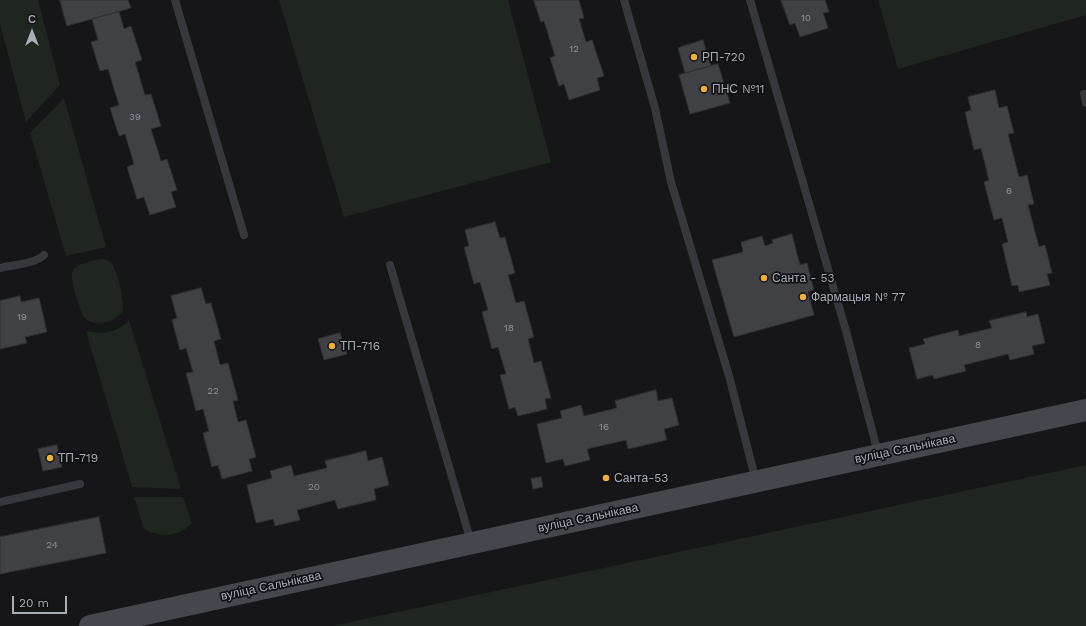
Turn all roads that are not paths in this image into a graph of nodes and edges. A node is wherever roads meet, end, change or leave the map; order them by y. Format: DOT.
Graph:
graph roads {
  1 [pos="175,0"];
  2 [pos="624,0"];
  3 [pos="750,0"];
  4 [pos="1084,94"];
  5 [pos="1086,103"];
  6 [pos="244,235"];
  7 [pos="44,255"];
  8 [pos="390,265"];
  9 [pos="0,268"];
  10 [pos="1086,410"];
  11 [pos="879,455"];
  12 [pos="756,482"];
  13 [pos="80,484"];
  14 [pos="0,502"];
  15 [pos="471,543"];
  16 [pos="90,626"];
  1 -- 6 [label="lane"];
  2 -- 12 [label="lane"];
  3 -- 11 [label="lane"];
  4 -- 5 [label="lane"];
  7 -- 9 [label="lane"];
  8 -- 15 [label="lane"];
  10 -- 11 [label="street, вуліца Сальнікава"];
  11 -- 12 [label="street, вуліца Сальнікава"];
  12 -- 15 [label="street, вуліца Сальнікава"];
  13 -- 14 [label="lane"];
  15 -- 16 [label="street, вуліца Сальнікава"];
}
